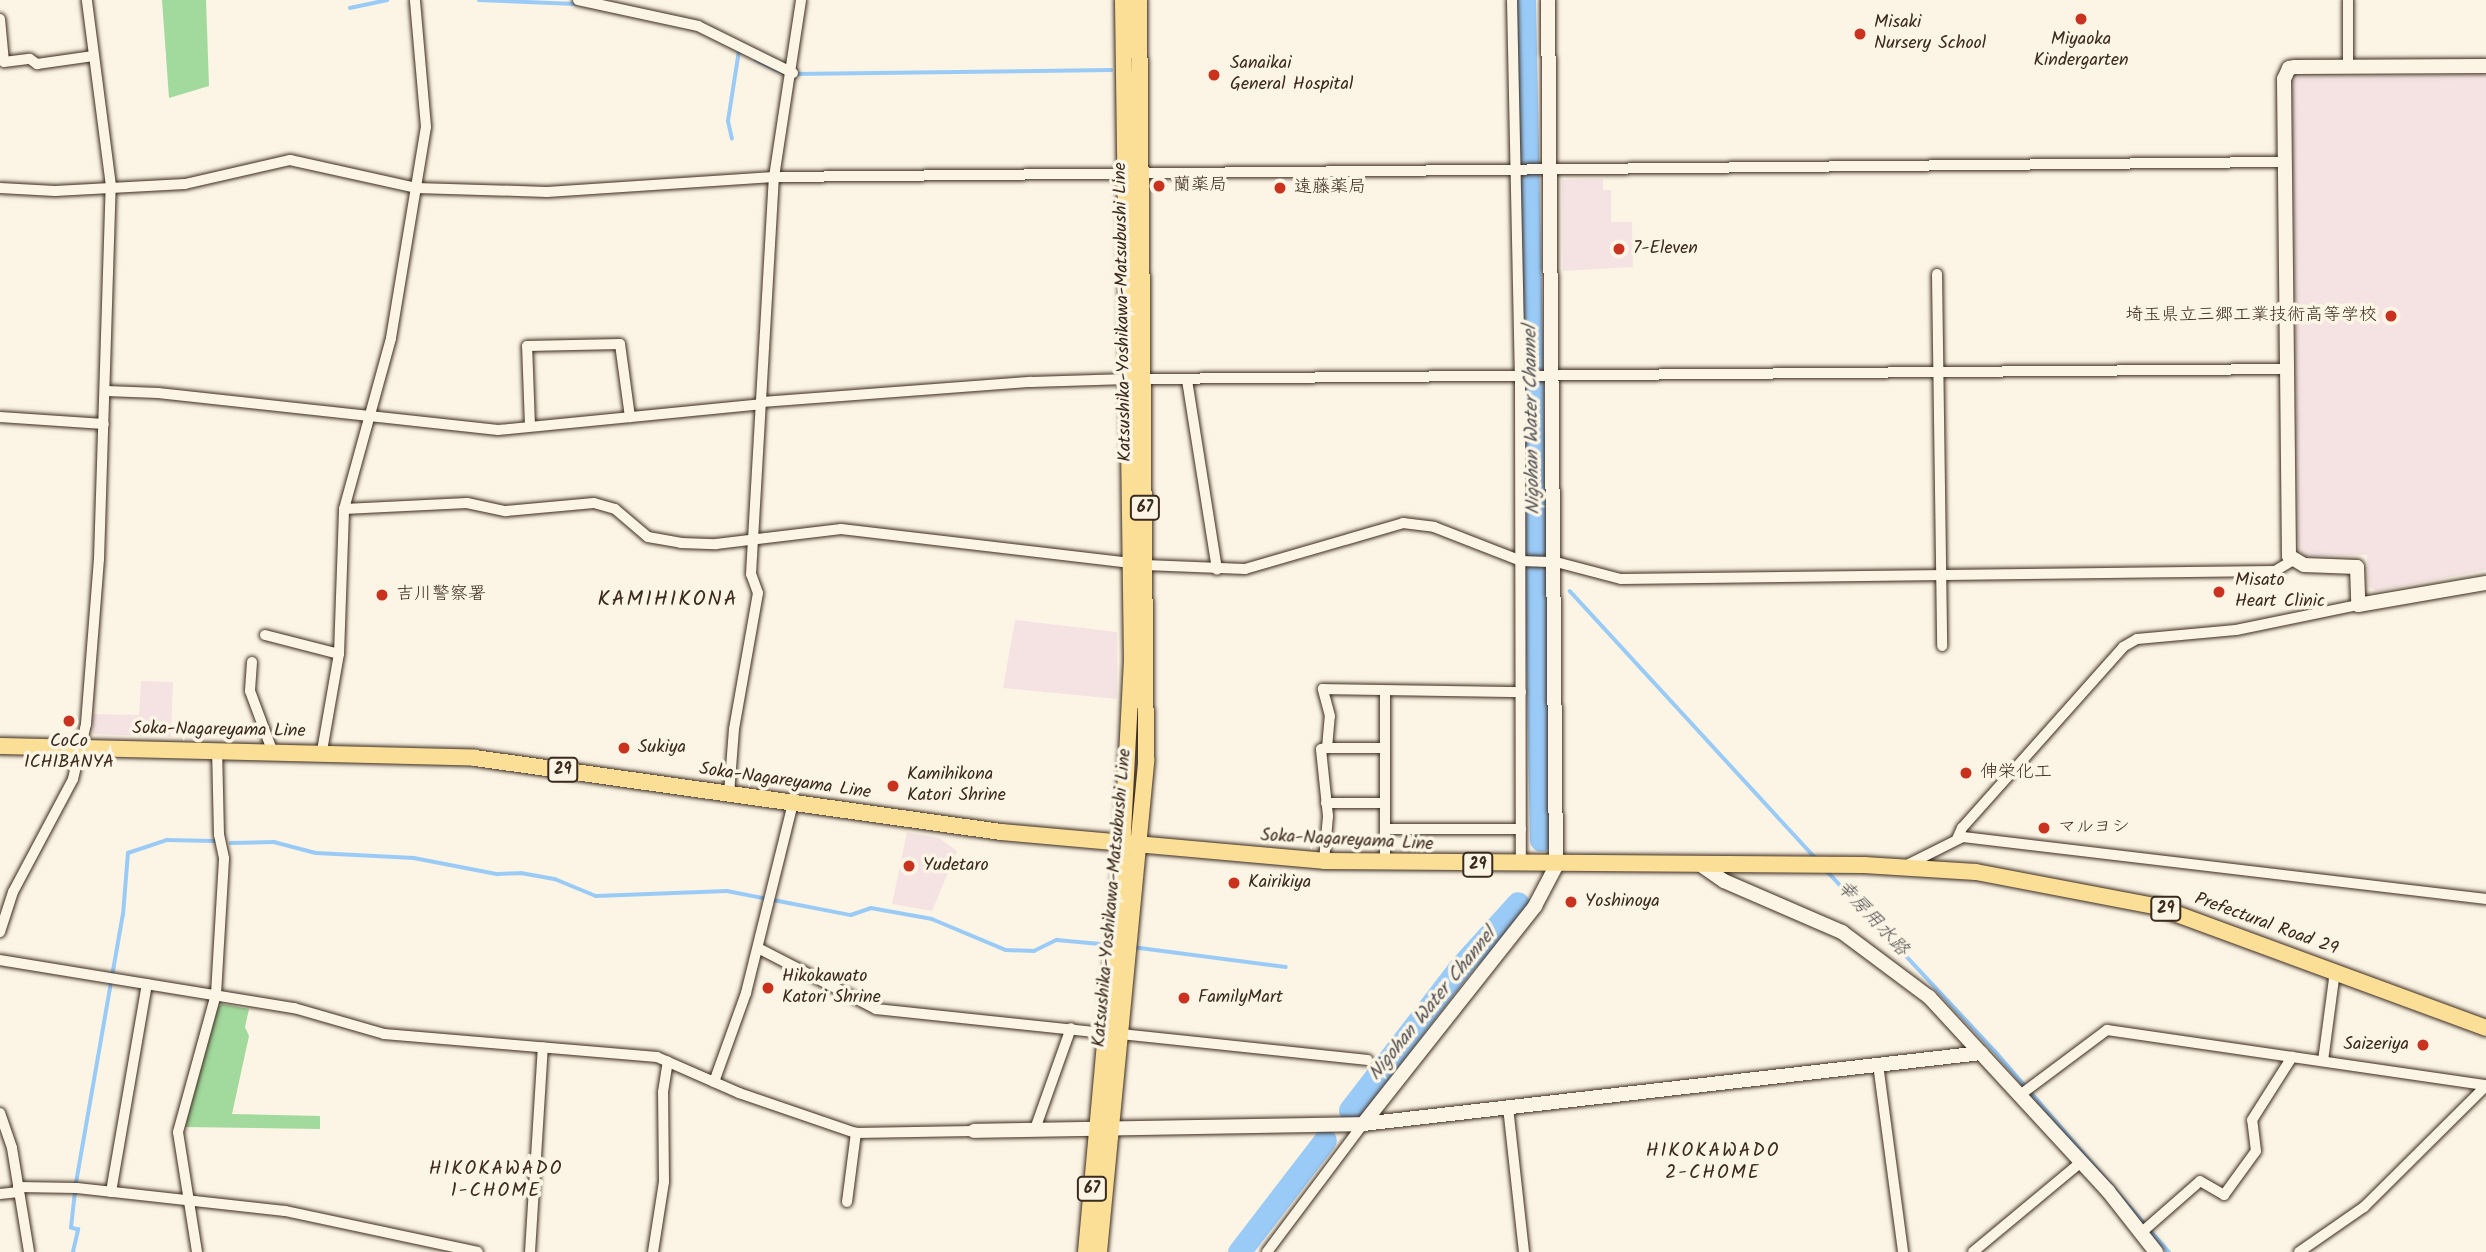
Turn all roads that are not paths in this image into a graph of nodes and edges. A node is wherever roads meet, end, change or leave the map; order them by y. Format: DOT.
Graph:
graph roads {
  1 [pos="87,0"];
  2 [pos="415,0"];
  3 [pos="578,0"];
  4 [pos="801,0"];
  5 [pos="1123,0"];
  6 [pos="1139,0"];
  7 [pos="1512,0"];
  8 [pos="1548,0"];
  9 [pos="2348,0"];
  10 [pos="0,19"];
  11 [pos="93,56"];
  12 [pos="2,64"];
  13 [pos="2486,65"];
  14 [pos="2348,66"];
  15 [pos="793,73"];
  16 [pos="2285,162"];
  17 [pos="1516,168"];
  18 [pos="1550,168"];
  19 [pos="1124,172"];
  20 [pos="1142,172"];
  21 [pos="774,177"];
  22 [pos="111,186"];
  23 [pos="0,188"];
  24 [pos="415,188"];
  25 [pos="1937,274"];
  26 [pos="2287,369"];
  27 [pos="1939,372"];
  28 [pos="1554,376"];
  29 [pos="1528,378"];
  30 [pos="1136,379"];
  31 [pos="1187,380"];
  32 [pos="106,391"];
  33 [pos="762,403"];
  34 [pos="369,417"];
  35 [pos="630,417"];
  36 [pos="0,418"];
  37 [pos="104,424"];
  38 [pos="530,426"];
  39 [pos="344,509"];
  40 [pos="753,540"];
  41 [pos="2293,560"];
  42 [pos="1521,561"];
  43 [pos="1556,562"];
  44 [pos="1138,564"];
  45 [pos="1217,570"];
  46 [pos="1940,575"];
  47 [pos="2486,583"];
  48 [pos="2358,605"];
  49 [pos="265,635"];
  50 [pos="1942,646"];
  51 [pos="339,654"];
  52 [pos="252,662"];
  53 [pos="1385,691"];
  54 [pos="1521,691"];
  55 [pos="0,746"];
  56 [pos="83,748"];
  57 [pos="1327,748"];
  58 [pos="1385,748"];
  59 [pos="217,750"];
  60 [pos="272,750"];
  61 [pos="322,751"];
  62 [pos="729,794"];
  63 [pos="793,803"];
  64 [pos="1326,803"];
  65 [pos="1385,803"];
  66 [pos="1385,829"];
  67 [pos="1521,829"];
  68 [pos="1957,839"];
  69 [pos="1122,843"];
  70 [pos="1141,845"];
  71 [pos="1324,861"];
  72 [pos="1385,864"];
  73 [pos="1701,865"];
  74 [pos="1822,865"];
  75 [pos="1521,866"];
  76 [pos="1556,866"];
  77 [pos="1904,866"];
  78 [pos="2486,899"];
  79 [pos="0,932"];
  80 [pos="758,948"];
  81 [pos="0,960"];
  82 [pos="2335,971"];
  83 [pos="147,984"];
  84 [pos="216,994"];
  85 [pos="1071,1028"];
  86 [pos="2486,1028"];
  87 [pos="1113,1034"];
  88 [pos="543,1047"];
  89 [pos="1981,1053"];
  90 [pos="2292,1057"];
  91 [pos="1368,1060"];
  92 [pos="668,1061"];
  93 [pos="2323,1062"];
  94 [pos="1878,1065"];
  95 [pos="714,1082"];
  96 [pos="2486,1085"];
  97 [pos="2020,1096"];
  98 [pos="1507,1107"];
  99 [pos="0,1113"];
  100 [pos="1363,1124"];
  101 [pos="1104,1127"];
  102 [pos="1035,1129"];
  103 [pos="974,1131"];
  104 [pos="856,1133"];
  105 [pos="2081,1161"];
  106 [pos="18,1190"];
  107 [pos="111,1192"];
  108 [pos="0,1194"];
  109 [pos="190,1202"];
  110 [pos="847,1202"];
  111 [pos="2142,1232"];
  112 [pos="29,1252"];
  113 [pos="197,1252"];
  114 [pos="478,1252"];
  115 [pos="530,1252"];
  116 [pos="653,1252"];
  117 [pos="1086,1252"];
  118 [pos="1099,1252"];
  119 [pos="1267,1252"];
  120 [pos="1524,1252"];
  121 [pos="1903,1252"];
  122 [pos="1973,1252"];
  123 [pos="2156,1252"];
  124 [pos="2298,1252"];
  1 -- 11 [label="street"];
  2 -- 24 [label="street"];
  3 -- 15 [label="street"];
  4 -- 15 [label="street"];
  5 -- 19 [label="main road, Katsushika-Yoshikawa-Matsubushi Line / 67"];
  6 -- 20 [label="main road, Katsushika-Yoshikawa-Matsubushi Line / 67"];
  7 -- 17 [label="street"];
  8 -- 18 [label="street"];
  9 -- 14 [label="street"];
  10 -- 12 [label="street"];
  11 -- 12 [label="street"];
  11 -- 22 [label="street"];
  13 -- 14 [label="street"];
  14 -- 16 [label="street"];
  15 -- 21 [label="street"];
  16 -- 18 [label="street"];
  16 -- 26 [label="street"];
  17 -- 18 [label="street"];
  17 -- 20 [label="street"];
  17 -- 29 [label="street"];
  18 -- 28 [label="street"];
  19 -- 20 [label="street"];
  19 -- 21 [label="street"];
  19 -- 30 [label="main road, Katsushika-Yoshikawa-Matsubushi Line / 67"];
  20 -- 30 [label="main road, Katsushika-Yoshikawa-Matsubushi Line / 67"];
  21 -- 24 [label="street"];
  21 -- 33 [label="street"];
  22 -- 23 [label="street"];
  22 -- 24 [label="street"];
  22 -- 32 [label="street"];
  24 -- 34 [label="street"];
  25 -- 27 [label="street"];
  26 -- 27 [label="street"];
  26 -- 41 [label="street"];
  27 -- 28 [label="street"];
  27 -- 46 [label="street"];
  28 -- 29 [label="street"];
  28 -- 43 [label="street"];
  29 -- 31 [label="street"];
  29 -- 42 [label="street"];
  30 -- 31 [label="street"];
  30 -- 33 [label="street"];
  30 -- 44 [label="main road, Katsushika-Yoshikawa-Matsubushi Line / 67"];
  31 -- 45 [label="street"];
  32 -- 34 [label="street"];
  32 -- 37 [label="street"];
  33 -- 35 [label="street"];
  33 -- 40 [label="street"];
  34 -- 38 [label="street"];
  34 -- 39 [label="street"];
  35 -- 38 [label="street"];
  35 -- 38 [label="street"];
  36 -- 37 [label="street"];
  37 -- 56 [label="street"];
  39 -- 40 [label="street"];
  39 -- 51 [label="street"];
  40 -- 44 [label="street"];
  40 -- 62 [label="street"];
  41 -- 46 [label="street"];
  41 -- 48 [label="street"];
  42 -- 43 [label="street"];
  42 -- 45 [label="street"];
  42 -- 54 [label="street"];
  43 -- 46 [label="street"];
  43 -- 76 [label="street"];
  44 -- 45 [label="street"];
  44 -- 69 [label="main road, Katsushika-Yoshikawa-Matsubushi Line / 67"];
  44 -- 70 [label="main road, Katsushika-Yoshikawa-Matsubushi Line / 67"];
  46 -- 50 [label="street"];
  47 -- 48 [label="street"];
  48 -- 68 [label="street"];
  49 -- 51 [label="street"];
  51 -- 61 [label="street"];
  52 -- 60 [label="street"];
  53 -- 54 [label="street"];
  53 -- 57 [label="street"];
  53 -- 58 [label="street"];
  54 -- 67 [label="street"];
  55 -- 56 [label="main road, Soka-Nagareyama Line / 29"];
  56 -- 59 [label="main road, Soka-Nagareyama Line / 29"];
  56 -- 79 [label="street"];
  57 -- 58 [label="street"];
  57 -- 64 [label="street"];
  58 -- 65 [label="street"];
  59 -- 60 [label="main road, Soka-Nagareyama Line / 29"];
  59 -- 84 [label="street"];
  60 -- 61 [label="main road, Soka-Nagareyama Line / 29"];
  61 -- 62 [label="main road, Soka-Nagareyama Line / 29"];
  62 -- 63 [label="main road, Soka-Nagareyama Line / 29"];
  63 -- 69 [label="main road, Soka-Nagareyama Line / 29"];
  63 -- 80 [label="street"];
  64 -- 65 [label="street"];
  64 -- 71 [label="street"];
  65 -- 66 [label="street"];
  66 -- 67 [label="street"];
  66 -- 72 [label="street"];
  67 -- 75 [label="street"];
  68 -- 77 [label="street"];
  68 -- 78 [label="street"];
  69 -- 70 [label="main road, Soka-Nagareyama Line / 29"];
  69 -- 87 [label="main road, Katsushika-Yoshikawa-Matsubushi Line / 67"];
  70 -- 71 [label="main road, Soka-Nagareyama Line / 29"];
  70 -- 87 [label="main road, Katsushika-Yoshikawa-Matsubushi Line / 67"];
  71 -- 72 [label="main road, Soka-Nagareyama Line / 29"];
  72 -- 75 [label="main road, Soka-Nagareyama Line / 29"];
  73 -- 74 [label="main road, Soka-Nagareyama Line / 29"];
  73 -- 76 [label="main road, Soka-Nagareyama Line / 29"];
  73 -- 89 [label="street"];
  74 -- 77 [label="main road, Prefectural Road 29 / 29"];
  75 -- 76 [label="main road, Soka-Nagareyama Line / 29"];
  76 -- 100 [label="street"];
  77 -- 82 [label="main road, Prefectural Road 29 / 29"];
  80 -- 85 [label="street"];
  80 -- 95 [label="street"];
  81 -- 83 [label="street"];
  82 -- 86 [label="main road, Prefectural Road 29 / 29"];
  82 -- 93 [label="street"];
  83 -- 84 [label="street"];
  83 -- 107 [label="street"];
  84 -- 88 [label="street"];
  84 -- 109 [label="street"];
  85 -- 87 [label="street"];
  85 -- 102 [label="street"];
  87 -- 91 [label="street"];
  87 -- 101 [label="main road, Katsushika-Yoshikawa-Matsubushi Line / 67"];
  88 -- 92 [label="street"];
  88 -- 115 [label="street"];
  89 -- 94 [label="street"];
  89 -- 97 [label="street"];
  90 -- 93 [label="street"];
  90 -- 97 [label="street"];
  90 -- 111 [label="street"];
  92 -- 95 [label="street"];
  92 -- 116 [label="street"];
  93 -- 96 [label="street"];
  94 -- 98 [label="street"];
  94 -- 121 [label="street"];
  95 -- 104 [label="street"];
  96 -- 124 [label="street"];
  97 -- 105 [label="street"];
  98 -- 100 [label="street"];
  98 -- 120 [label="street"];
  99 -- 106 [label="street"];
  100 -- 101 [label="street"];
  100 -- 119 [label="street"];
  101 -- 102 [label="street"];
  101 -- 117 [label="main road, Katsushika-Yoshikawa-Matsubushi Line / 67"];
  101 -- 118 [label="main road, Katsushika-Yoshikawa-Matsubushi Line / 67"];
  102 -- 103 [label="street"];
  103 -- 104 [label="street"];
  104 -- 110 [label="street"];
  105 -- 111 [label="street"];
  105 -- 122 [label="street"];
  106 -- 107 [label="street"];
  106 -- 108 [label="street"];
  106 -- 112 [label="street"];
  107 -- 109 [label="street"];
  109 -- 113 [label="street"];
  109 -- 114 [label="street"];
  111 -- 123 [label="street"];
}
